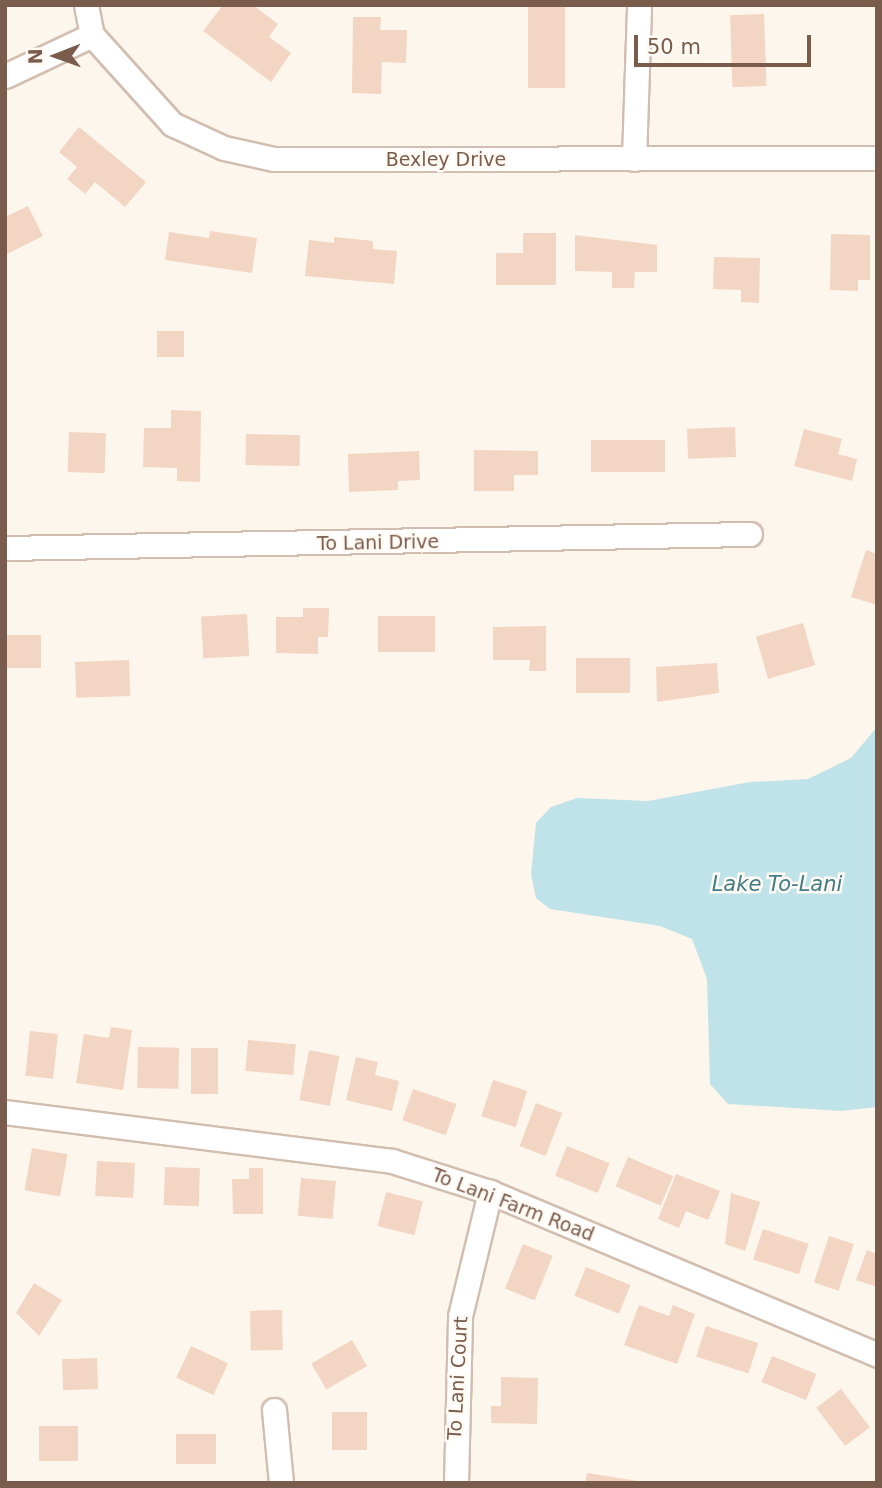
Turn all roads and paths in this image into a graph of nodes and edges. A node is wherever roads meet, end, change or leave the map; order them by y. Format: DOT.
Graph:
graph roads {
  1 [pos="86,5"];
  2 [pos="639,5"];
  3 [pos="92,35"];
  4 [pos="5,76"];
  5 [pos="877,158"];
  6 [pos="634,159"];
  7 [pos="750,534"];
  8 [pos="5,548"];
  9 [pos="5,1112"];
  10 [pos="490,1192"];
  11 [pos="877,1355"];
  12 [pos="274,1410"];
  13 [pos="281,1483"];
  14 [pos="456,1483"];
  1 -- 3 [label="street"];
  2 -- 6 [label="street"];
  3 -- 4 [label="street"];
  3 -- 6 [label="street, Bexley Drive"];
  5 -- 6 [label="street, Bexley Drive"];
  7 -- 8 [label="street, To Lani Drive"];
  9 -- 10 [label="street, To Lani Farm Road"];
  10 -- 11 [label="street, To Lani Farm Road"];
  10 -- 14 [label="street, To Lani Court"];
  12 -- 13 [label="street"];
}
